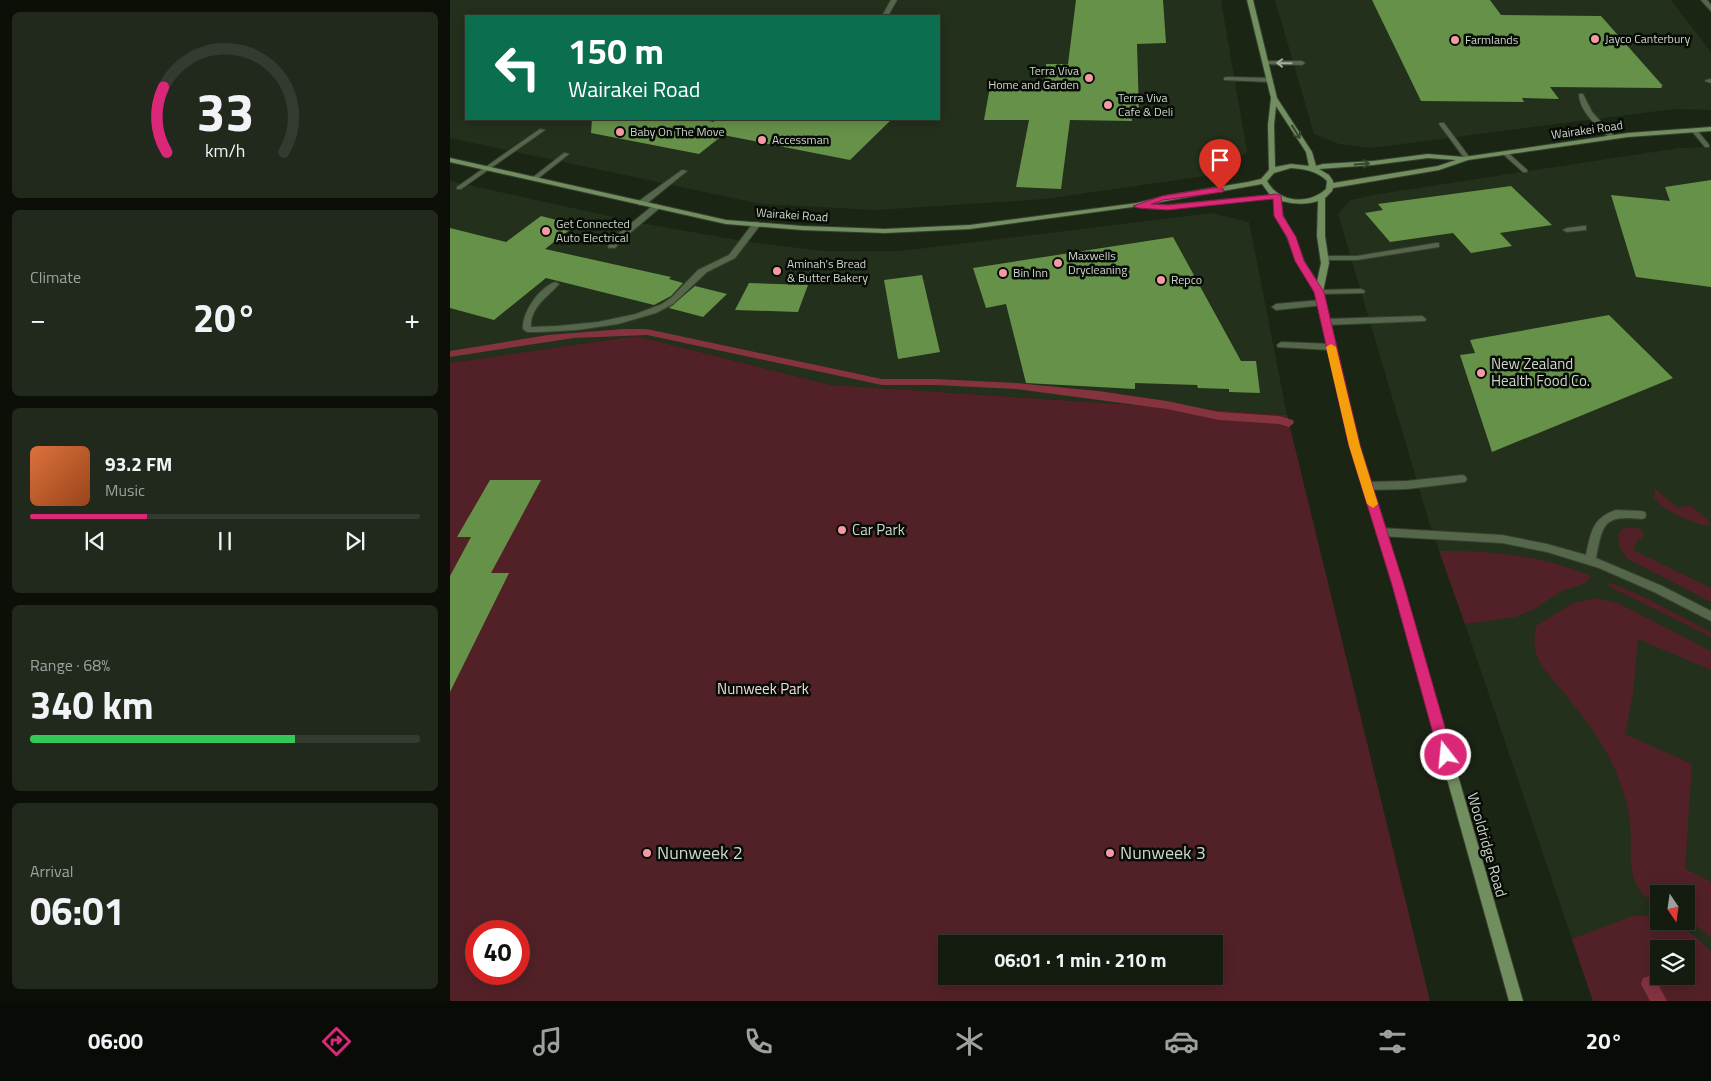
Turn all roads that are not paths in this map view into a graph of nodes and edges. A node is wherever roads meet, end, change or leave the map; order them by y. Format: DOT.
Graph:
graph roads {
  1 [pos="894,0"];
  2 [pos="1250,0"];
  3 [pos="1704,0"];
  4 [pos="1711,9"];
  5 [pos="886,15"];
  6 [pos="1266,63"];
  7 [pos="1302,63"];
  8 [pos="1226,79"];
  9 [pos="1270,80"];
  10 [pos="1580,95"];
  11 [pos="1274,98"];
  12 [pos="1442,124"];
  13 [pos="1711,129"];
  14 [pos="542,130"];
  15 [pos="1694,130"];
  16 [pos="1612,138"];
  17 [pos="1707,146"];
  18 [pos="1505,153"];
  19 [pos="566,154"];
  20 [pos="1467,158"];
  21 [pos="450,160"];
  22 [pos="487,168"];
  23 [pos="1313,169"];
  24 [pos="1272,170"];
  25 [pos="684,171"];
  26 [pos="1525,171"];
  27 [pos="534,179"];
  28 [pos="1264,181"];
  29 [pos="1331,186"];
  30 [pos="459,188"];
  31 [pos="1277,196"];
  32 [pos="1322,198"];
  33 [pos="642,203"];
  34 [pos="658,206"];
  35 [pos="1138,206"];
  36 [pos="757,224"];
  37 [pos="1583,228"];
  38 [pos="1567,230"];
  39 [pos="1436,245"];
  40 [pos="612,246"];
  41 [pos="1324,258"];
  42 [pos="555,284"];
  43 [pos="1361,291"];
  44 [pos="1319,292"];
  45 [pos="1321,303"];
  46 [pos="1276,307"];
  47 [pos="1422,319"];
  48 [pos="1326,322"];
  49 [pos="1281,345"];
  50 [pos="1331,347"];
  51 [pos="1462,479"];
  52 [pos="1367,486"];
  53 [pos="1641,515"];
  54 [pos="1381,532"];
  55 [pos="1590,560"];
  56 [pos="1711,616"];
  57 [pos="1516,1001"];
  1 -- 5 [label="street"];
  2 -- 6 [label="street"];
  3 -- 4 [label="street"];
  7 -- 6 [label="street, one-way"];
  6 -- 9 [label="street"];
  8 -- 9 [label="street"];
  9 -- 11 [label="street"];
  10 -- 16 [label="street"];
  11 -- 23 [label="street, one-way"];
  11 -- 24 [label="street"];
  12 -- 20 [label="street"];
  13 -- 15 [label="street, Wairakei Road"];
  14 -- 22 [label="street"];
  15 -- 16 [label="street, Wairakei Road"];
  15 -- 17 [label="street"];
  16 -- 18 [label="street, Wairakei Road"];
  18 -- 20 [label="street, Wairakei Road"];
  18 -- 26 [label="street"];
  19 -- 27 [label="street"];
  23 -- 20 [label="street, Wairakei Road, one-way"];
  20 -- 29 [label="street, Wairakei Road"];
  21 -- 22 [label="street, Wairakei Road"];
  22 -- 27 [label="street, Wairakei Road"];
  22 -- 30 [label="street"];
  23 -- 24 [label="street, Wairakei Road"];
  23 -- 29 [label="street"];
  24 -- 28 [label="street"];
  25 -- 33 [label="street"];
  27 -- 33 [label="street, Wairakei Road"];
  28 -- 31 [label="street"];
  28 -- 35 [label="street, Wairakei Road"];
  29 -- 32 [label="street"];
  31 -- 32 [label="street, Wairakei Road"];
  31 -- 35 [label="street, Wairakei Road"];
  31 -- 44 [label="street, Wooldridge Road"];
  32 -- 41 [label="street, Wooldridge Road"];
  33 -- 34 [label="street, Wairakei Road"];
  34 -- 36 [label="street, Wairakei Road"];
  34 -- 40 [label="street"];
  35 -- 36 [label="street, Wairakei Road"];
  36 -- 42 [label="street"];
  37 -- 38 [label="street"];
  39 -- 41 [label="street"];
  41 -- 44 [label="street, Wooldridge Road"];
  43 -- 44 [label="street"];
  44 -- 45 [label="street, Wooldridge Road"];
  45 -- 46 [label="street"];
  45 -- 48 [label="street, Wooldridge Road"];
  47 -- 48 [label="street"];
  48 -- 50 [label="street, Wooldridge Road"];
  49 -- 50 [label="street"];
  50 -- 52 [label="street, Wooldridge Road"];
  51 -- 52 [label="street"];
  52 -- 54 [label="street, Wooldridge Road"];
  53 -- 55 [label="street"];
  54 -- 55 [label="street"];
  54 -- 57 [label="street, Wooldridge Road"];
  55 -- 56 [label="street"];
}
